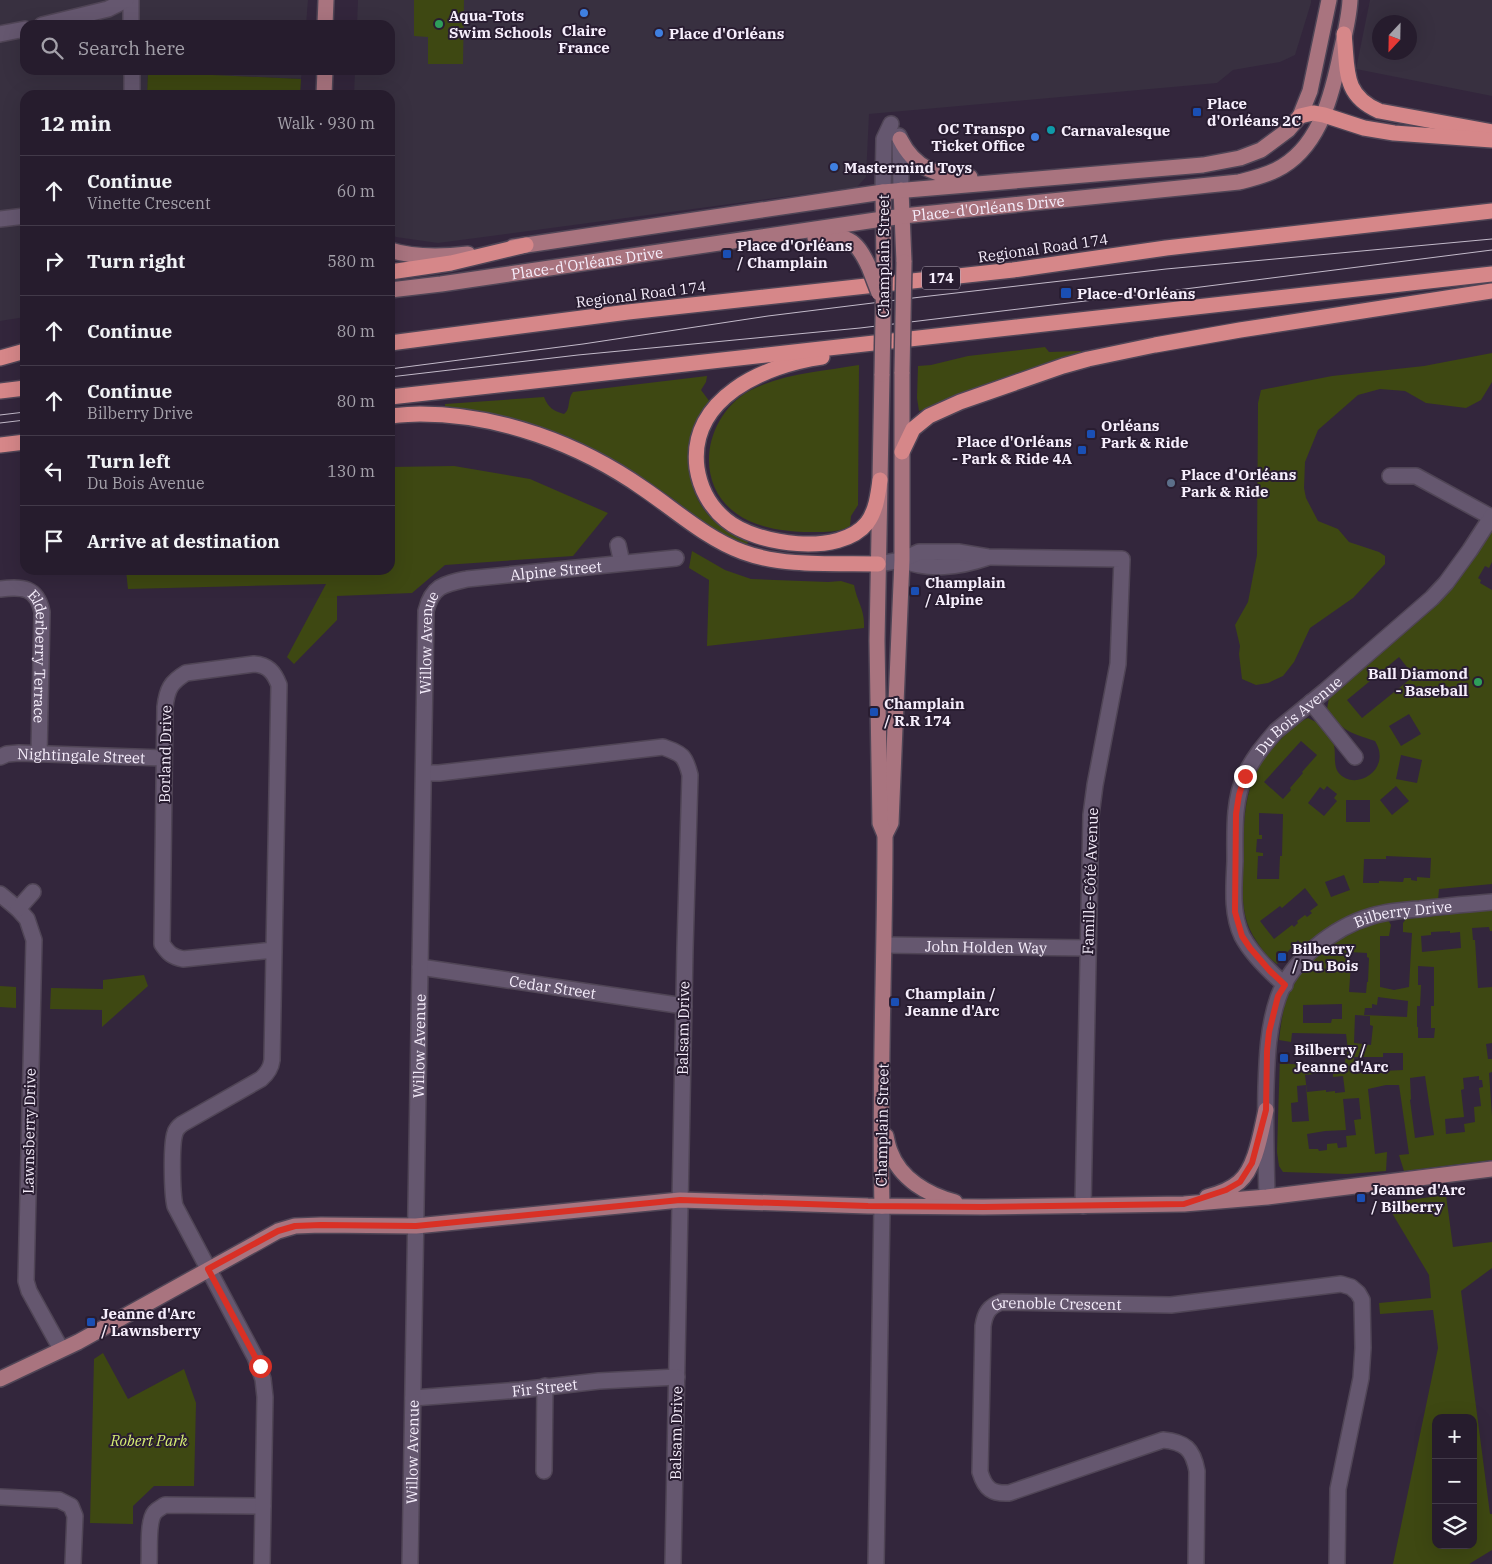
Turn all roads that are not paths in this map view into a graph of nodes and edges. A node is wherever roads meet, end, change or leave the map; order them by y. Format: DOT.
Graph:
graph roads {
  1 [pos="126,0"];
  2 [pos="131,0"];
  3 [pos="326,0"];
  4 [pos="1329,0"];
  5 [pos="1351,2"];
  6 [pos="63,20"];
  7 [pos="131,20"];
  8 [pos="325,20"];
  9 [pos="20,29"];
  10 [pos="0,34"];
  11 [pos="1344,34"];
  12 [pos="132,75"];
  13 [pos="324,75"];
  14 [pos="132,90"];
  15 [pos="324,90"];
  16 [pos="1324,115"];
  17 [pos="1300,116"];
  18 [pos="1492,132"];
  19 [pos="900,139"];
  20 [pos="1492,140"];
  21 [pos="1029,179"];
  22 [pos="901,190"];
  23 [pos="883,192"];
  24 [pos="1492,211"];
  25 [pos="903,216"];
  26 [pos="20,217"];
  27 [pos="0,219"];
  28 [pos="884,219"];
  29 [pos="711,243"];
  30 [pos="526,245"];
  31 [pos="395,251"];
  32 [pos="877,266"];
  33 [pos="395,271"];
  34 [pos="1492,274"];
  35 [pos="1421,283"];
  36 [pos="395,289"];
  37 [pos="1492,291"];
  38 [pos="395,342"];
  39 [pos="20,352"];
  40 [pos="0,358"];
  41 [pos="20,389"];
  42 [pos="0,391"];
  43 [pos="395,396"];
  44 [pos="395,416"];
  45 [pos="20,443"];
  46 [pos="0,445"];
  47 [pos="902,452"];
  48 [pos="1390,476"];
  49 [pos="880,480"];
  50 [pos="1492,516"];
  51 [pos="618,545"];
  52 [pos="676,558"];
  53 [pos="902,560"];
  54 [pos="622,563"];
  55 [pos="878,564"];
  56 [pos="490,576"];
  57 [pos="0,589"];
  58 [pos="1311,702"];
  59 [pos="39,754"];
  60 [pos="0,757"];
  61 [pos="1356,757"];
  62 [pos="164,758"];
  63 [pos="424,773"];
  64 [pos="885,836"];
  65 [pos="33,892"];
  66 [pos="0,894"];
  67 [pos="1492,902"];
  68 [pos="18,909"];
  69 [pos="885,945"];
  70 [pos="1088,948"];
  71 [pos="274,950"];
  72 [pos="420,967"];
  73 [pos="1285,985"];
  74 [pos="684,1006"];
  75 [pos="1266,1110"];
  76 [pos="882,1114"];
  77 [pos="1492,1169"];
  78 [pos="1267,1197"];
  79 [pos="680,1200"];
  80 [pos="1184,1204"];
  81 [pos="882,1206"];
  82 [pos="1083,1206"];
  83 [pos="983,1207"];
  84 [pos="416,1226"];
  85 [pos="208,1269"];
  86 [pos="61,1349"];
  87 [pos="677,1377"];
  88 [pos="0,1379"];
  89 [pos="544,1386"];
  90 [pos="413,1398"];
  91 [pos="544,1471"];
  92 [pos="0,1497"];
  93 [pos="263,1506"];
  94 [pos="72,1564"];
  95 [pos="149,1564"];
  96 [pos="262,1564"];
  97 [pos="410,1564"];
  98 [pos="673,1564"];
  99 [pos="876,1564"];
  100 [pos="1196,1564"];
  101 [pos="1337,1564"];
  1 -- 6 [label="street"];
  2 -- 7 [label="street"];
  3 -- 8 [label="main road"];
  4 -- 17 [label="main road, Place-d'Orléans Drive"];
  5 -- 11 [label="main road, Place-d'Orléans Drive"];
  9 -- 10 [label="street"];
  11 -- 16 [label="main road, Place-d'Orléans Drive"];
  11 -- 18 [label="highway"];
  12 -- 14 [label="street"];
  13 -- 15 [label="main road"];
  16 -- 17 [label="highway"];
  16 -- 20 [label="highway"];
  16 -- 25 [label="main road, Place-d'Orléans Drive"];
  17 -- 21 [label="main road, Place-d'Orléans Drive"];
  19 -- 21 [label="main road"];
  19 -- 22 [label="street, Champlain Street"];
  19 -- 23 [label="street, Champlain Street"];
  21 -- 22 [label="main road, Place-d'Orléans Drive"];
  22 -- 23 [label="main road, Place-d'Orléans Drive"];
  22 -- 25 [label="main road, Champlain Street"];
  23 -- 28 [label="main road, Champlain Street"];
  23 -- 30 [label="main road, Place-d'Orléans Drive"];
  24 -- 38 [label="highway, Regional Road 174 / 174"];
  25 -- 28 [label="main road, Place-d'Orléans Drive"];
  25 -- 47 [label="main road, Champlain Street, bridge"];
  26 -- 27 [label="street"];
  28 -- 29 [label="main road, Place-d'Orléans Drive"];
  28 -- 32 [label="main road, Champlain Street"];
  29 -- 32 [label="main road"];
  29 -- 36 [label="main road, Place-d'Orléans Drive"];
  30 -- 31 [label="main road, Place-d'Orléans Drive"];
  30 -- 33 [label="highway"];
  32 -- 49 [label="main road, Champlain Street, bridge"];
  34 -- 35 [label="highway"];
  35 -- 43 [label="highway"];
  35 -- 49 [label="highway"];
  37 -- 47 [label="highway"];
  39 -- 40 [label="highway"];
  41 -- 42 [label="highway"];
  44 -- 55 [label="highway"];
  45 -- 46 [label="highway"];
  47 -- 53 [label="main road, Champlain Street"];
  48 -- 50 [label="street"];
  49 -- 55 [label="main road, Champlain Street"];
  50 -- 58 [label="street, Du Bois Avenue"];
  51 -- 54 [label="street, Alpine Street"];
  52 -- 54 [label="street, Alpine Street"];
  53 -- 55 [label="street"];
  53 -- 64 [label="main road, Champlain Street"];
  53 -- 70 [label="street, Famille-Côté Avenue"];
  54 -- 56 [label="street, Alpine Street"];
  55 -- 64 [label="main road, Champlain Street"];
  56 -- 63 [label="street, Willow Avenue"];
  57 -- 59 [label="street, Elderberry Terrace"];
  58 -- 61 [label="street"];
  58 -- 73 [label="street, Du Bois Avenue"];
  59 -- 60 [label="street, Nightingale Street"];
  59 -- 62 [label="street, Nightingale Street"];
  62 -- 71 [label="street, Borland Drive"];
  62 -- 71 [label="street, Borland Drive"];
  63 -- 72 [label="street, Willow Avenue"];
  63 -- 74 [label="street, Balsam Drive"];
  64 -- 69 [label="main road, Champlain Street"];
  65 -- 68 [label="street"];
  66 -- 68 [label="street, Lawnsberry Drive"];
  67 -- 73 [label="street, Bilberry Drive"];
  68 -- 86 [label="street, Lawnsberry Drive"];
  69 -- 70 [label="street, John Holden Way"];
  69 -- 76 [label="main road, Champlain Street"];
  70 -- 82 [label="street, Famille-Côté Avenue"];
  71 -- 85 [label="street, Borland Drive"];
  72 -- 74 [label="street, Cedar Street"];
  72 -- 84 [label="street, Willow Avenue"];
  73 -- 75 [label="street, Bilberry Drive"];
  74 -- 79 [label="street, Balsam Drive"];
  75 -- 78 [label="street, Bilberry Drive"];
  75 -- 80 [label="main road"];
  76 -- 81 [label="main road, Champlain Street"];
  76 -- 83 [label="main road"];
  77 -- 78 [label="main road"];
  78 -- 80 [label="main road"];
  79 -- 81 [label="main road"];
  79 -- 84 [label="main road"];
  79 -- 87 [label="street, Balsam Drive"];
  80 -- 82 [label="main road"];
  81 -- 83 [label="main road"];
  81 -- 99 [label="street, Champlain Street"];
  82 -- 83 [label="main road"];
  84 -- 85 [label="main road"];
  84 -- 90 [label="street, Willow Avenue"];
  85 -- 86 [label="main road"];
  85 -- 93 [label="street"];
  86 -- 88 [label="main road"];
  87 -- 89 [label="street, Fir Street"];
  87 -- 98 [label="street, Balsam Drive"];
  89 -- 90 [label="street, Fir Street"];
  89 -- 91 [label="street"];
  90 -- 97 [label="street, Willow Avenue"];
  92 -- 94 [label="street"];
  93 -- 95 [label="street"];
  93 -- 96 [label="street"];
  100 -- 101 [label="street, Grenoble Crescent"];
}
